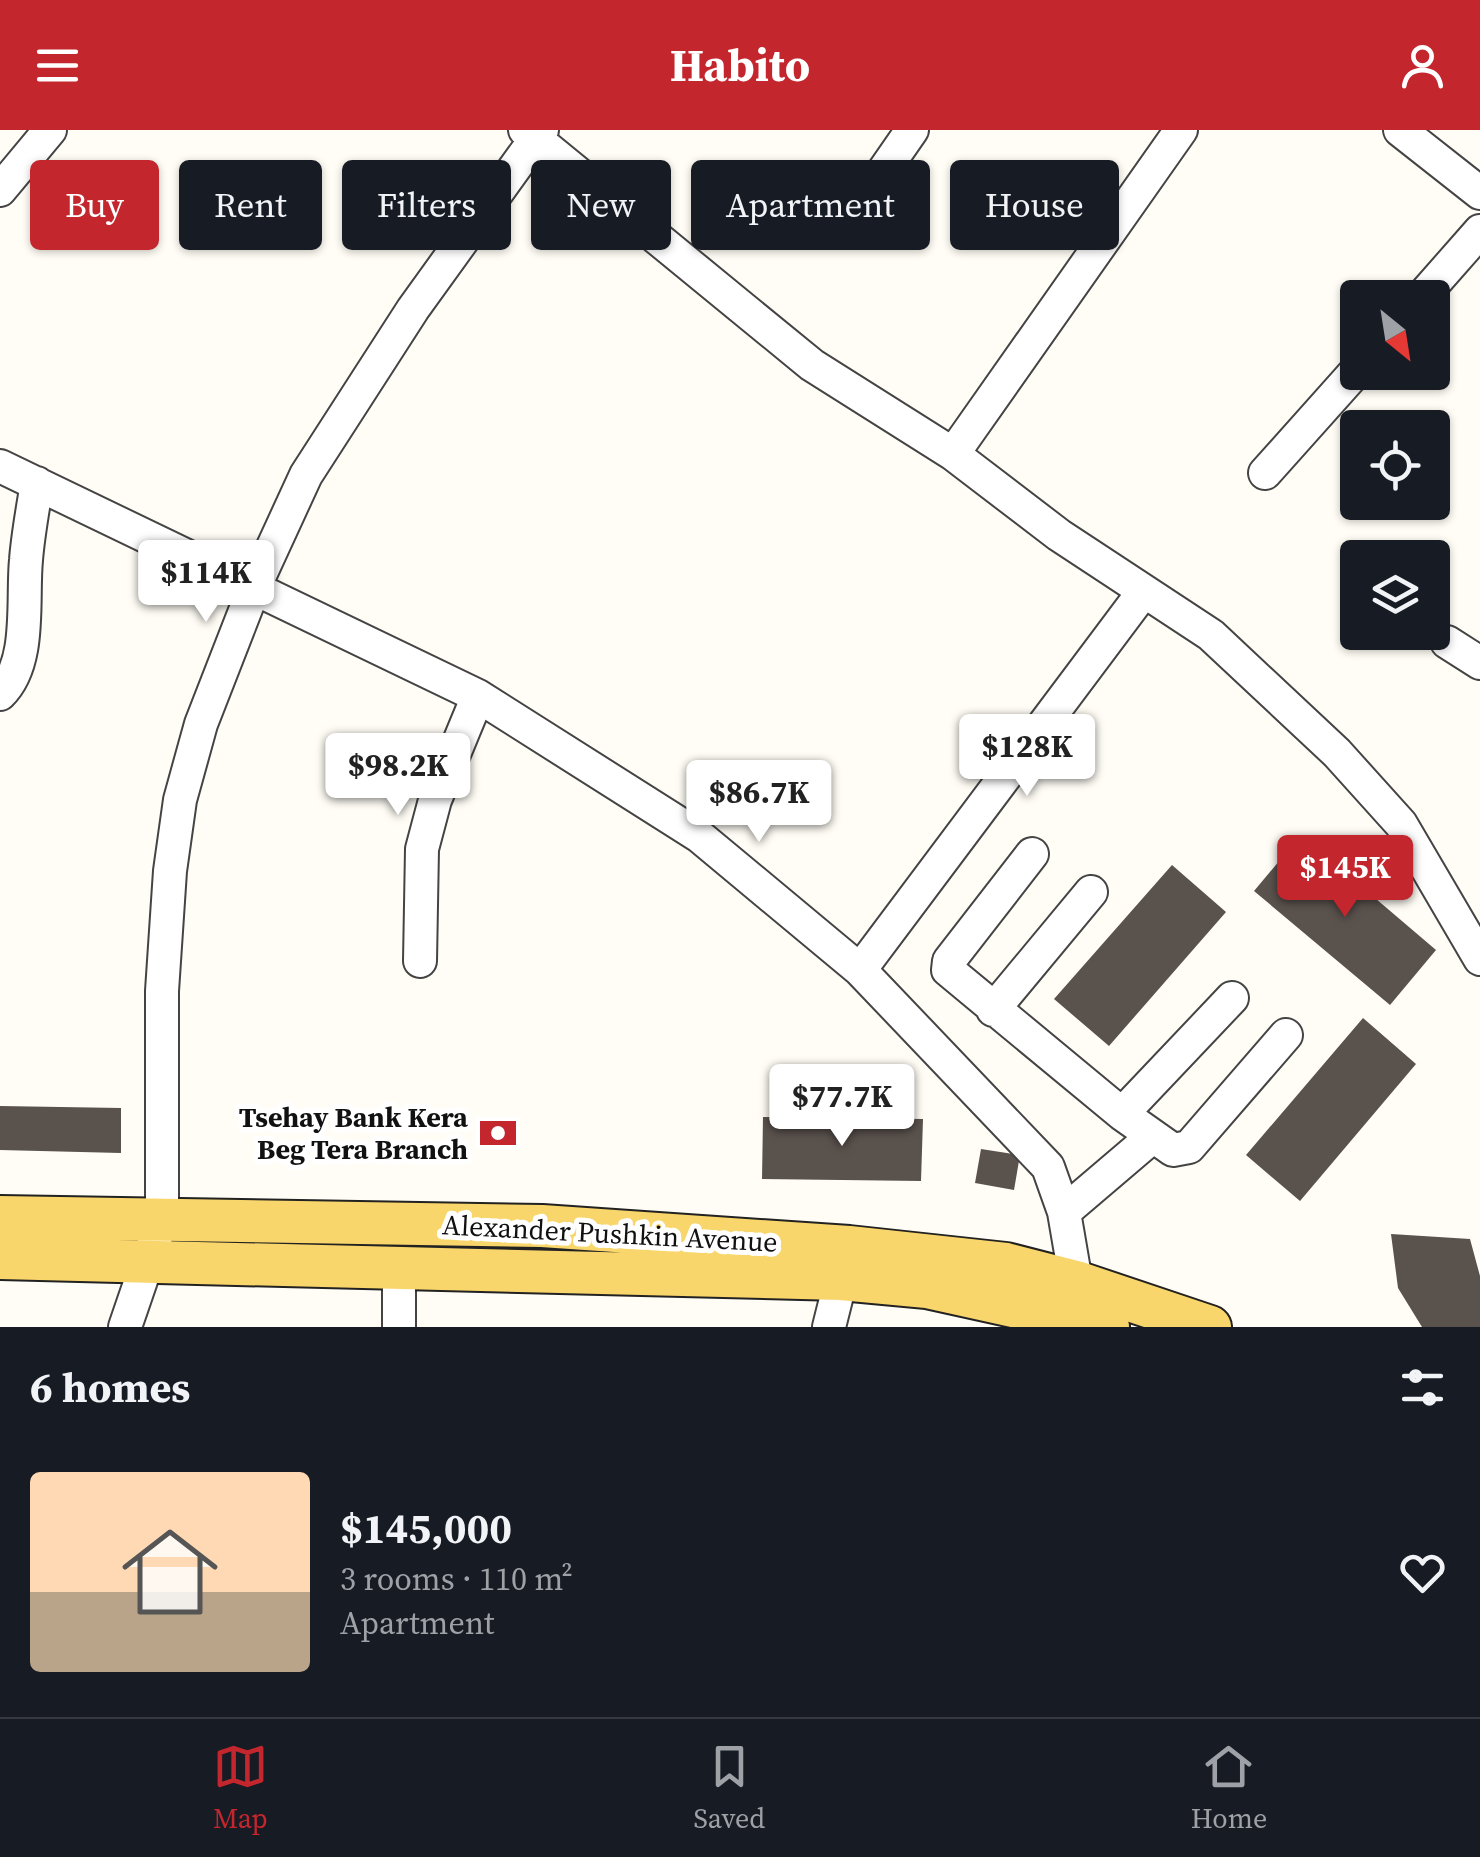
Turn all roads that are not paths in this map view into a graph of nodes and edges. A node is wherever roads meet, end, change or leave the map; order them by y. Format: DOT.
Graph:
graph roads {
  1 [pos="50,130"];
  2 [pos="912,130"];
  3 [pos="1180,130"];
  4 [pos="1400,130"];
  5 [pos="534,133"];
  6 [pos="891,160"];
  7 [pos="0,190"];
  8 [pos="1480,192"];
  9 [pos="1480,231"];
  10 [pos="1437,280"];
  11 [pos="1340,389"];
  12 [pos="953,454"];
  13 [pos="0,466"];
  14 [pos="1265,473"];
  15 [pos="36,483"];
  16 [pos="254,588"];
  17 [pos="1144,591"];
  18 [pos="1450,643"];
  19 [pos="1480,663"];
  20 [pos="0,694"];
  21 [pos="478,696"];
  22 [pos="1032,854"];
  23 [pos="1091,892"];
  24 [pos="1480,959"];
  25 [pos="420,960"];
  26 [pos="860,970"];
  27 [pos="1232,998"];
  28 [pos="993,1010"];
  29 [pos="1286,1035"];
  30 [pos="1122,1114"];
  31 [pos="1152,1137"];
  32 [pos="1064,1212"];
  33 [pos="0,1217"];
  34 [pos="162,1219"];
  35 [pos="0,1258"];
  36 [pos="148,1260"];
  37 [pos="845,1263"];
  38 [pos="399,1267"];
  39 [pos="1076,1282"];
  40 [pos="125,1327"];
  41 [pos="400,1327"];
  42 [pos="829,1327"];
  43 [pos="1108,1327"];
  44 [pos="1210,1327"];
  1 -- 7 [label="street"];
  2 -- 6 [label="street"];
  3 -- 12 [label="street"];
  4 -- 8 [label="street"];
  5 -- 12 [label="street"];
  5 -- 16 [label="street"];
  9 -- 10 [label="street"];
  11 -- 14 [label="street"];
  12 -- 17 [label="street"];
  13 -- 15 [label="street"];
  15 -- 16 [label="street"];
  15 -- 20 [label="street"];
  16 -- 21 [label="street"];
  16 -- 34 [label="street"];
  17 -- 24 [label="street"];
  17 -- 26 [label="street"];
  18 -- 19 [label="street"];
  21 -- 25 [label="street"];
  21 -- 26 [label="street"];
  22 -- 28 [label="street"];
  23 -- 28 [label="street"];
  26 -- 32 [label="street"];
  27 -- 30 [label="street"];
  28 -- 30 [label="street"];
  29 -- 31 [label="street"];
  30 -- 31 [label="street"];
  31 -- 32 [label="street"];
  32 -- 39 [label="street"];
  33 -- 34 [label="main road, Alexander Pushkin Avenue"];
  34 -- 36 [label="street"];
  34 -- 37 [label="main road, Alexander Pushkin Avenue"];
  35 -- 36 [label="main road, Alexander Pushkin Avenue"];
  36 -- 38 [label="main road, Alexander Pushkin Avenue"];
  36 -- 40 [label="street"];
  37 -- 38 [label="main road, Alexander Pushkin Avenue"];
  37 -- 39 [label="main road, Alexander Pushkin Avenue"];
  37 -- 42 [label="street"];
  37 -- 43 [label="main road, Alexander Pushkin Avenue"];
  38 -- 41 [label="street"];
  39 -- 44 [label="main road, Alexander Pushkin Avenue"];
}
